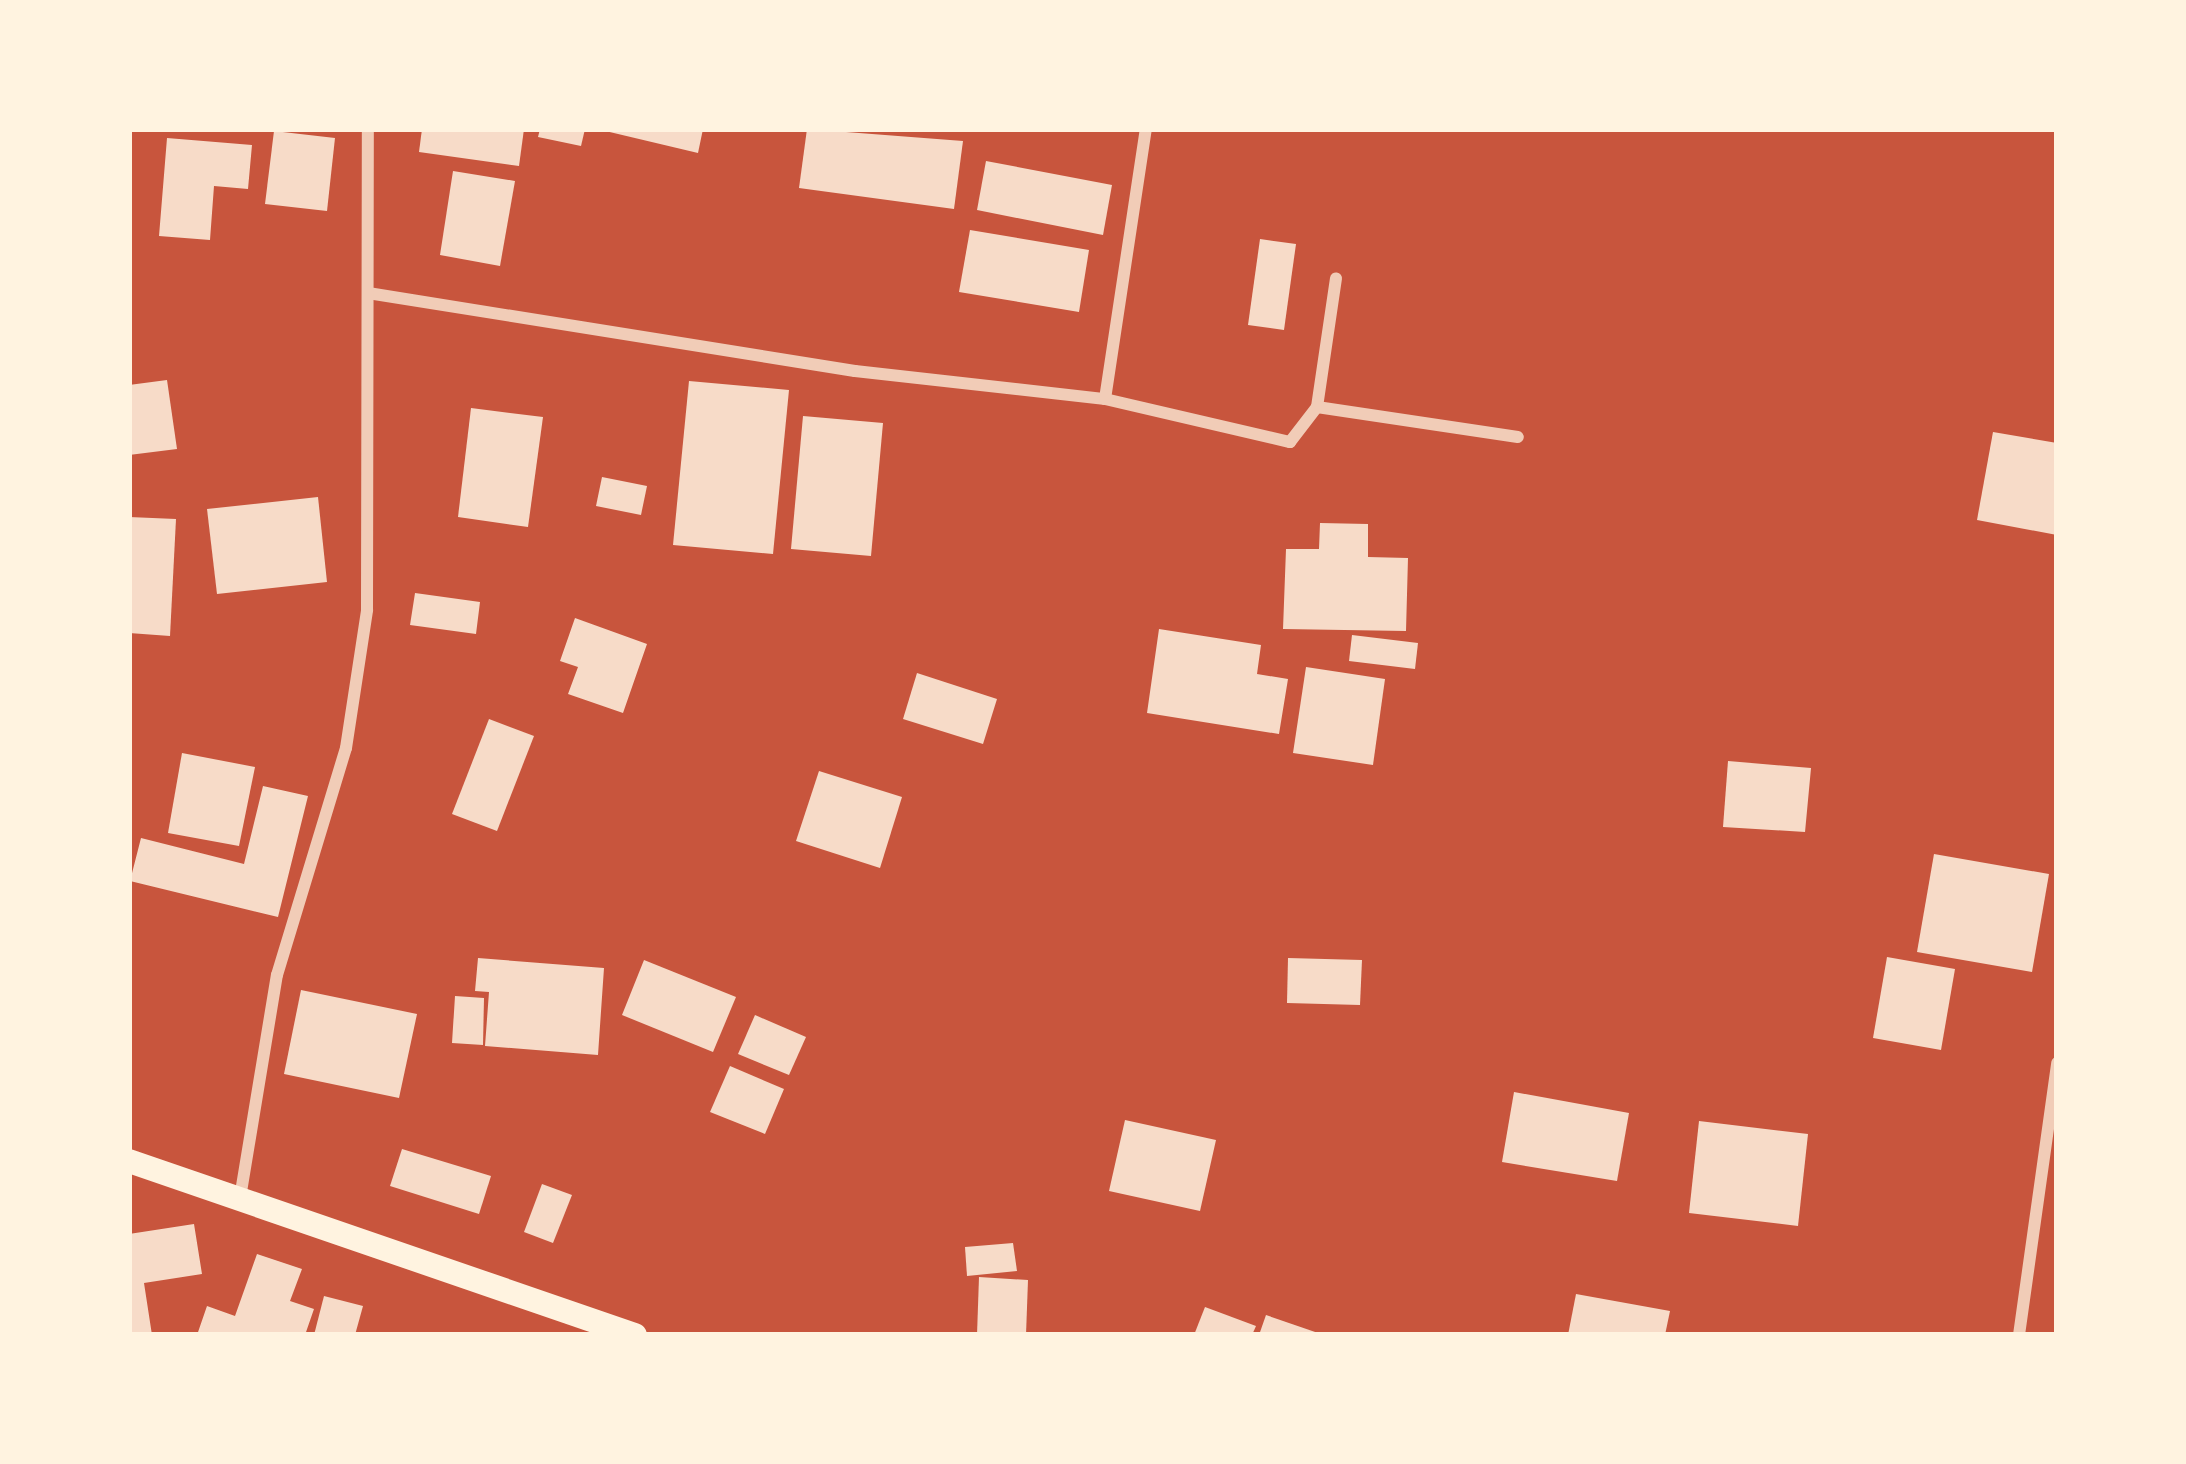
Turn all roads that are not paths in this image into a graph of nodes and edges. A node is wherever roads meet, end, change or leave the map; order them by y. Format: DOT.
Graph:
graph roads {
  1 [pos="368,129"];
  2 [pos="1146,129"];
  3 [pos="1336,278"];
  4 [pos="368,293"];
  5 [pos="1105,399"];
  6 [pos="1317,407"];
  7 [pos="1518,437"];
  8 [pos="2057,1064"];
  9 [pos="129,1161"];
  10 [pos="240,1198"];
  11 [pos="634,1335"];
  12 [pos="2019,1335"];
  1 -- 4 [label="street"];
  2 -- 5 [label="street"];
  3 -- 6 [label="street"];
  4 -- 5 [label="street"];
  4 -- 10 [label="street"];
  5 -- 6 [label="street"];
  6 -- 7 [label="street"];
  8 -- 12 [label="street"];
  9 -- 10 [label="main road"];
  10 -- 11 [label="main road"];
}
